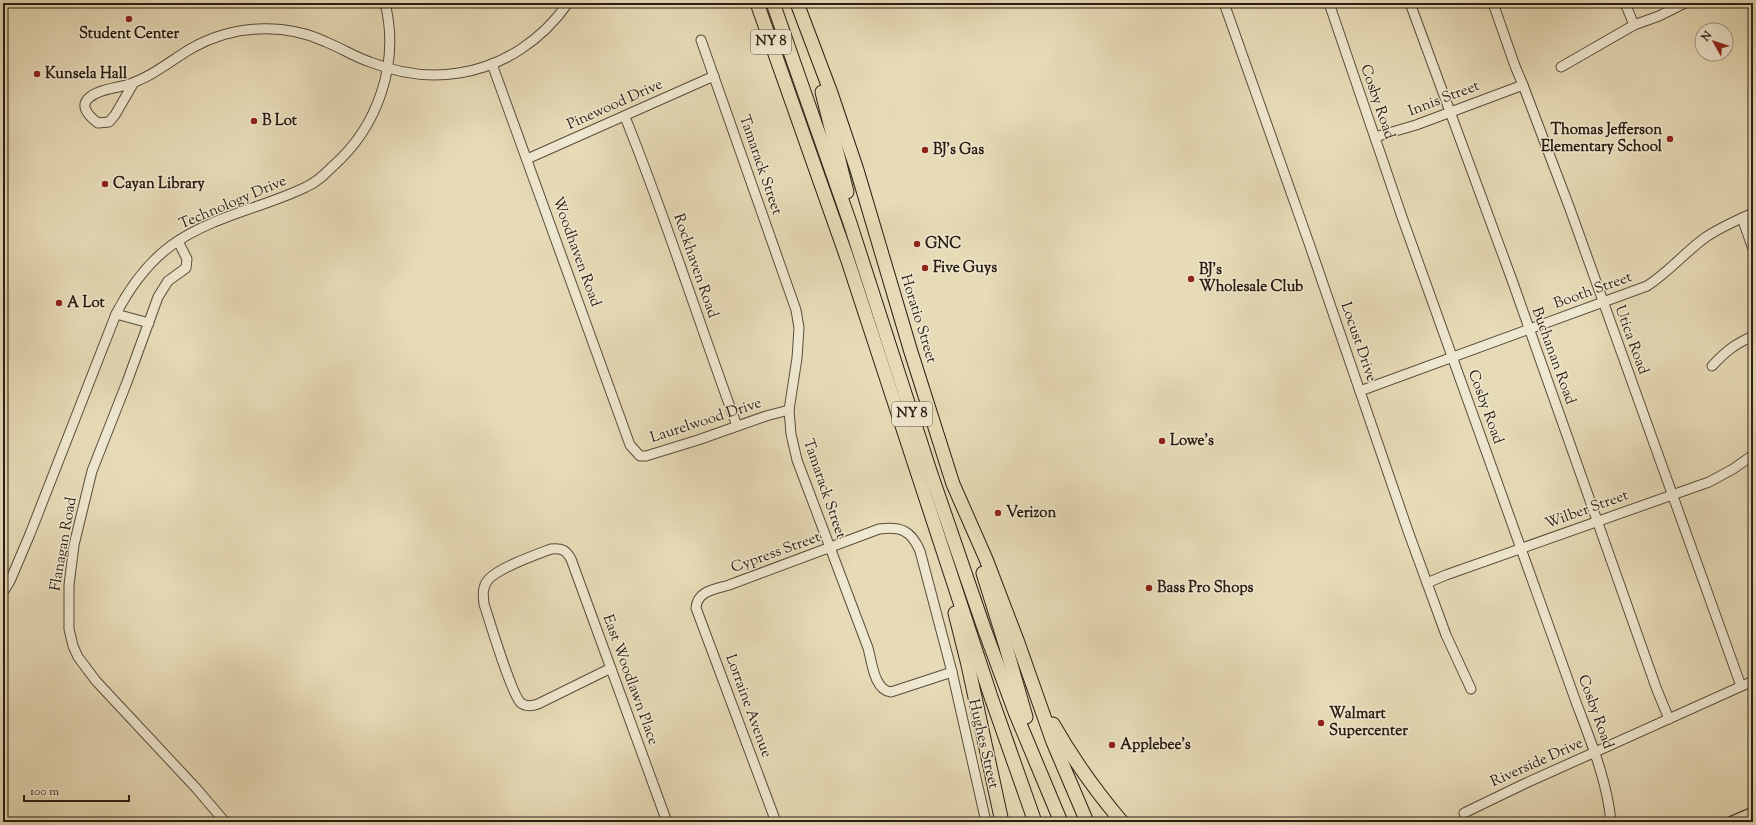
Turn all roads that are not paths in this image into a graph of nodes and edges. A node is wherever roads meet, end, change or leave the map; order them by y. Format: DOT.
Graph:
graph roads {
  1 [pos="385,3"];
  2 [pos="568,3"];
  3 [pos="748,3"];
  4 [pos="758,3"];
  5 [pos="773,3"];
  6 [pos="797,3"];
  7 [pos="1224,3"];
  8 [pos="1329,3"];
  9 [pos="1410,3"];
  10 [pos="1493,3"];
  11 [pos="1625,3"];
  12 [pos="1686,3"];
  13 [pos="802,15"];
  14 [pos="1634,25"];
  15 [pos="701,40"];
  16 [pos="492,64"];
  17 [pos="1561,67"];
  18 [pos="388,68"];
  19 [pos="714,76"];
  20 [pos="784,81"];
  21 [pos="133,84"];
  22 [pos="1523,85"];
  23 [pos="1449,112"];
  24 [pos="625,117"];
  25 [pos="1375,137"];
  26 [pos="528,159"];
  27 [pos="1753,213"];
  28 [pos="1742,218"];
  29 [pos="850,223"];
  30 [pos="178,241"];
  31 [pos="1753,249"];
  32 [pos="1603,302"];
  33 [pos="116,314"];
  34 [pos="149,323"];
  35 [pos="1528,330"];
  36 [pos="1753,336"];
  37 [pos="1452,357"];
  38 [pos="1712,366"];
  39 [pos="1360,391"];
  40 [pos="789,410"];
  41 [pos="737,426"];
  42 [pos="633,449"];
  43 [pos="1753,455"];
  44 [pos="1672,494"];
  45 [pos="967,517"];
  46 [pos="1597,522"];
  47 [pos="938,535"];
  48 [pos="830,548"];
  49 [pos="1521,548"];
  50 [pos="6,578"];
  51 [pos="1427,583"];
  52 [pos="3,592"];
  53 [pos="698,599"];
  54 [pos="611,668"];
  55 [pos="952,672"];
  56 [pos="1753,681"];
  57 [pos="1741,686"];
  58 [pos="1471,689"];
  59 [pos="1036,693"];
  60 [pos="1669,719"];
  61 [pos="1595,752"];
  62 [pos="1039,767"];
  63 [pos="1464,813"];
  64 [pos="1753,813"];
  65 [pos="225,822"];
  66 [pos="667,822"];
  67 [pos="776,822"];
  68 [pos="986,822"];
  69 [pos="1002,822"];
  70 [pos="1035,822"];
  71 [pos="1061,822"];
  72 [pos="1087,822"];
  73 [pos="1122,822"];
  74 [pos="1611,822"];
  75 [pos="1732,822"];
  1 -- 18 [label="street, Technology Drive"];
  2 -- 16 [label="street"];
  3 -- 20 [label="highway"];
  4 -- 20 [label="highway, NY 8"];
  5 -- 29 [label="highway, NY 8"];
  6 -- 13 [label="highway, Horatio Street"];
  7 -- 39 [label="street, Locust Drive"];
  8 -- 25 [label="street, Cosby Road"];
  9 -- 23 [label="street, Buchanan Road"];
  10 -- 22 [label="street, Utica Road"];
  11 -- 14 [label="street"];
  12 -- 14 [label="street"];
  13 -- 29 [label="highway"];
  13 -- 45 [label="highway, Horatio Street"];
  14 -- 17 [label="street"];
  15 -- 19 [label="street, Tamarack Street"];
  16 -- 18 [label="street"];
  16 -- 26 [label="street, Woodhaven Road"];
  18 -- 21 [label="street"];
  18 -- 30 [label="street, Technology Drive"];
  19 -- 24 [label="street, Pinewood Drive"];
  19 -- 40 [label="street, Tamarack Street"];
  20 -- 47 [label="highway, NY 8"];
  21 -- 21 [label="street"];
  22 -- 23 [label="street, Innis Street"];
  22 -- 32 [label="street, Utica Road"];
  23 -- 25 [label="street, Innis Street"];
  23 -- 35 [label="street, Buchanan Road"];
  24 -- 26 [label="street, Pinewood Drive"];
  24 -- 41 [label="street, Rockhaven Road"];
  25 -- 37 [label="street, Cosby Road"];
  26 -- 42 [label="street, Woodhaven Road"];
  27 -- 28 [label="street, Booth Street"];
  28 -- 31 [label="street"];
  28 -- 32 [label="street, Booth Street"];
  29 -- 62 [label="highway, NY 8"];
  30 -- 33 [label="street, Technology Drive"];
  30 -- 34 [label="street, Flanagan Road"];
  32 -- 35 [label="street, Booth Street"];
  32 -- 44 [label="street, Utica Road"];
  33 -- 34 [label="street"];
  33 -- 50 [label="street, Technology Drive"];
  34 -- 65 [label="street, Flanagan Road"];
  35 -- 37 [label="street, Booth Street"];
  35 -- 46 [label="street, Buchanan Road"];
  36 -- 38 [label="street"];
  37 -- 39 [label="street, Booth Street"];
  37 -- 49 [label="street, Cosby Road"];
  39 -- 51 [label="street, Locust Drive"];
  40 -- 41 [label="street, Laurelwood Drive"];
  40 -- 48 [label="street, Tamarack Street"];
  41 -- 42 [label="street, Laurelwood Drive"];
  43 -- 44 [label="street, Wilber Street"];
  44 -- 46 [label="street, Wilber Street"];
  44 -- 57 [label="street, Utica Road"];
  45 -- 59 [label="highway, Horatio Street"];
  45 -- 62 [label="highway"];
  46 -- 49 [label="street, Wilber Street"];
  46 -- 60 [label="street, Buchanan Road"];
  47 -- 69 [label="highway"];
  47 -- 70 [label="highway, NY 8"];
  48 -- 53 [label="street, Cypress Street"];
  48 -- 55 [label="street, Tamarack Street"];
  48 -- 55 [label="street, Cypress Street"];
  49 -- 51 [label="street, Wilber Street"];
  49 -- 61 [label="street, Cosby Road"];
  50 -- 52 [label="street, Technology Drive"];
  51 -- 58 [label="street, Locust Drive"];
  53 -- 67 [label="street, Lorraine Avenue"];
  54 -- 54 [label="street, East Woodlawn Place"];
  54 -- 66 [label="street, East Woodlawn Place"];
  55 -- 68 [label="street, Hughes Street"];
  56 -- 57 [label="street, Riverside Drive"];
  57 -- 60 [label="street, Riverside Drive"];
  59 -- 72 [label="highway"];
  59 -- 73 [label="highway"];
  60 -- 61 [label="street, Riverside Drive"];
  61 -- 63 [label="street, Riverside Drive"];
  61 -- 74 [label="street, Cosby Road"];
  62 -- 71 [label="highway, NY 8"];
  64 -- 75 [label="main road"];
}
